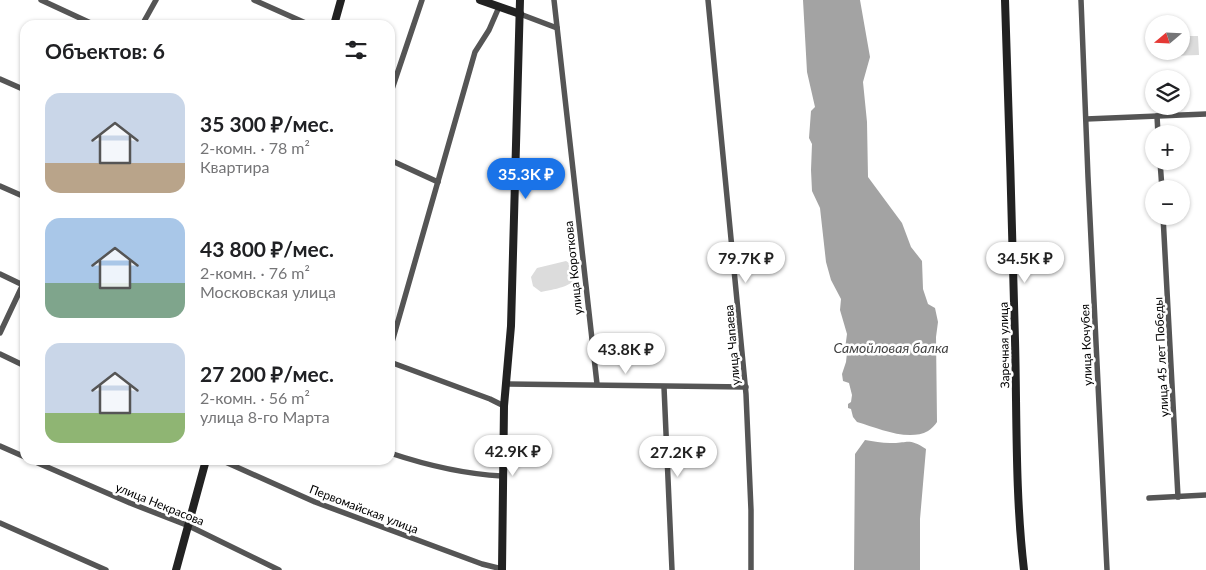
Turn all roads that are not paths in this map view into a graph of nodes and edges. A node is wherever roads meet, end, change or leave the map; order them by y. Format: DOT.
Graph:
graph roads {
  1 [pos="41,0"];
  2 [pos="156,0"];
  3 [pos="254,0"];
  4 [pos="341,0"];
  5 [pos="422,0"];
  6 [pos="480,0"];
  7 [pos="520,0"];
  8 [pos="554,0"];
  9 [pos="708,0"];
  10 [pos="1005,0"];
  11 [pos="1081,0"];
  12 [pos="499,7"];
  13 [pos="520,14"];
  14 [pos="84,20"];
  15 [pos="145,20"];
  16 [pos="299,20"];
  17 [pos="335,20"];
  18 [pos="557,28"];
  19 [pos="0,79"];
  20 [pos="395,80"];
  21 [pos="20,88"];
  22 [pos="1206,114"];
  23 [pos="1157,116"];
  24 [pos="1086,119"];
  25 [pos="1158,125"];
  26 [pos="395,162"];
  27 [pos="438,182"];
  28 [pos="0,186"];
  29 [pos="20,195"];
  30 [pos="1163,225"];
  31 [pos="0,274"];
  32 [pos="20,282"];
  33 [pos="20,292"];
  34 [pos="395,332"];
  35 [pos="0,333"];
  36 [pos="0,354"];
  37 [pos="20,364"];
  38 [pos="395,364"];
  39 [pos="506,384"];
  40 [pos="597,384"];
  41 [pos="664,387"];
  42 [pos="746,387"];
  43 [pos="504,406"];
  44 [pos="0,446"];
  45 [pos="20,455"];
  46 [pos="395,455"];
  47 [pos="43,465"];
  48 [pos="205,465"];
  49 [pos="232,465"];
  50 [pos="502,476"];
  51 [pos="1206,495"];
  52 [pos="1178,497"];
  53 [pos="1149,498"];
  54 [pos="0,523"];
  55 [pos="189,526"];
  56 [pos="502,569"];
  57 [pos="106,570"];
  58 [pos="176,570"];
  59 [pos="279,570"];
  60 [pos="672,570"];
  61 [pos="751,570"];
  62 [pos="1024,570"];
  63 [pos="1107,570"];
  1 -- 14 [label="street"];
  2 -- 15 [label="street"];
  3 -- 16 [label="street"];
  4 -- 17 [label="street"];
  5 -- 20 [label="street"];
  6 -- 12 [label="street"];
  7 -- 13 [label="street"];
  8 -- 18 [label="street, улица Короткова"];
  9 -- 42 [label="street, улица Чапаева"];
  10 -- 62 [label="street, Заречная улица"];
  11 -- 24 [label="street, улица Кочубея"];
  12 -- 13 [label="street"];
  12 -- 27 [label="street"];
  13 -- 18 [label="street"];
  13 -- 39 [label="street"];
  18 -- 40 [label="street, улица Короткова"];
  19 -- 21 [label="street"];
  22 -- 23 [label="street"];
  23 -- 24 [label="street"];
  23 -- 25 [label="street"];
  24 -- 63 [label="street, улица Кочубея"];
  26 -- 27 [label="street"];
  27 -- 34 [label="street"];
  28 -- 29 [label="street"];
  30 -- 52 [label="street, улица 45 лет Победы"];
  31 -- 32 [label="street"];
  33 -- 35 [label="street"];
  36 -- 37 [label="street"];
  38 -- 43 [label="street"];
  39 -- 40 [label="street"];
  39 -- 43 [label="street"];
  40 -- 41 [label="street"];
  41 -- 42 [label="street"];
  41 -- 60 [label="street"];
  42 -- 61 [label="street, улица Чапаева"];
  43 -- 50 [label="street"];
  44 -- 45 [label="street"];
  46 -- 50 [label="street"];
  47 -- 55 [label="street, улица Некрасова"];
  48 -- 55 [label="street"];
  49 -- 56 [label="street, Первомайская улица"];
  50 -- 56 [label="street"];
  51 -- 52 [label="street"];
  52 -- 53 [label="street"];
  54 -- 57 [label="street"];
  55 -- 58 [label="street"];
  55 -- 59 [label="street, улица Некрасова"];
}
